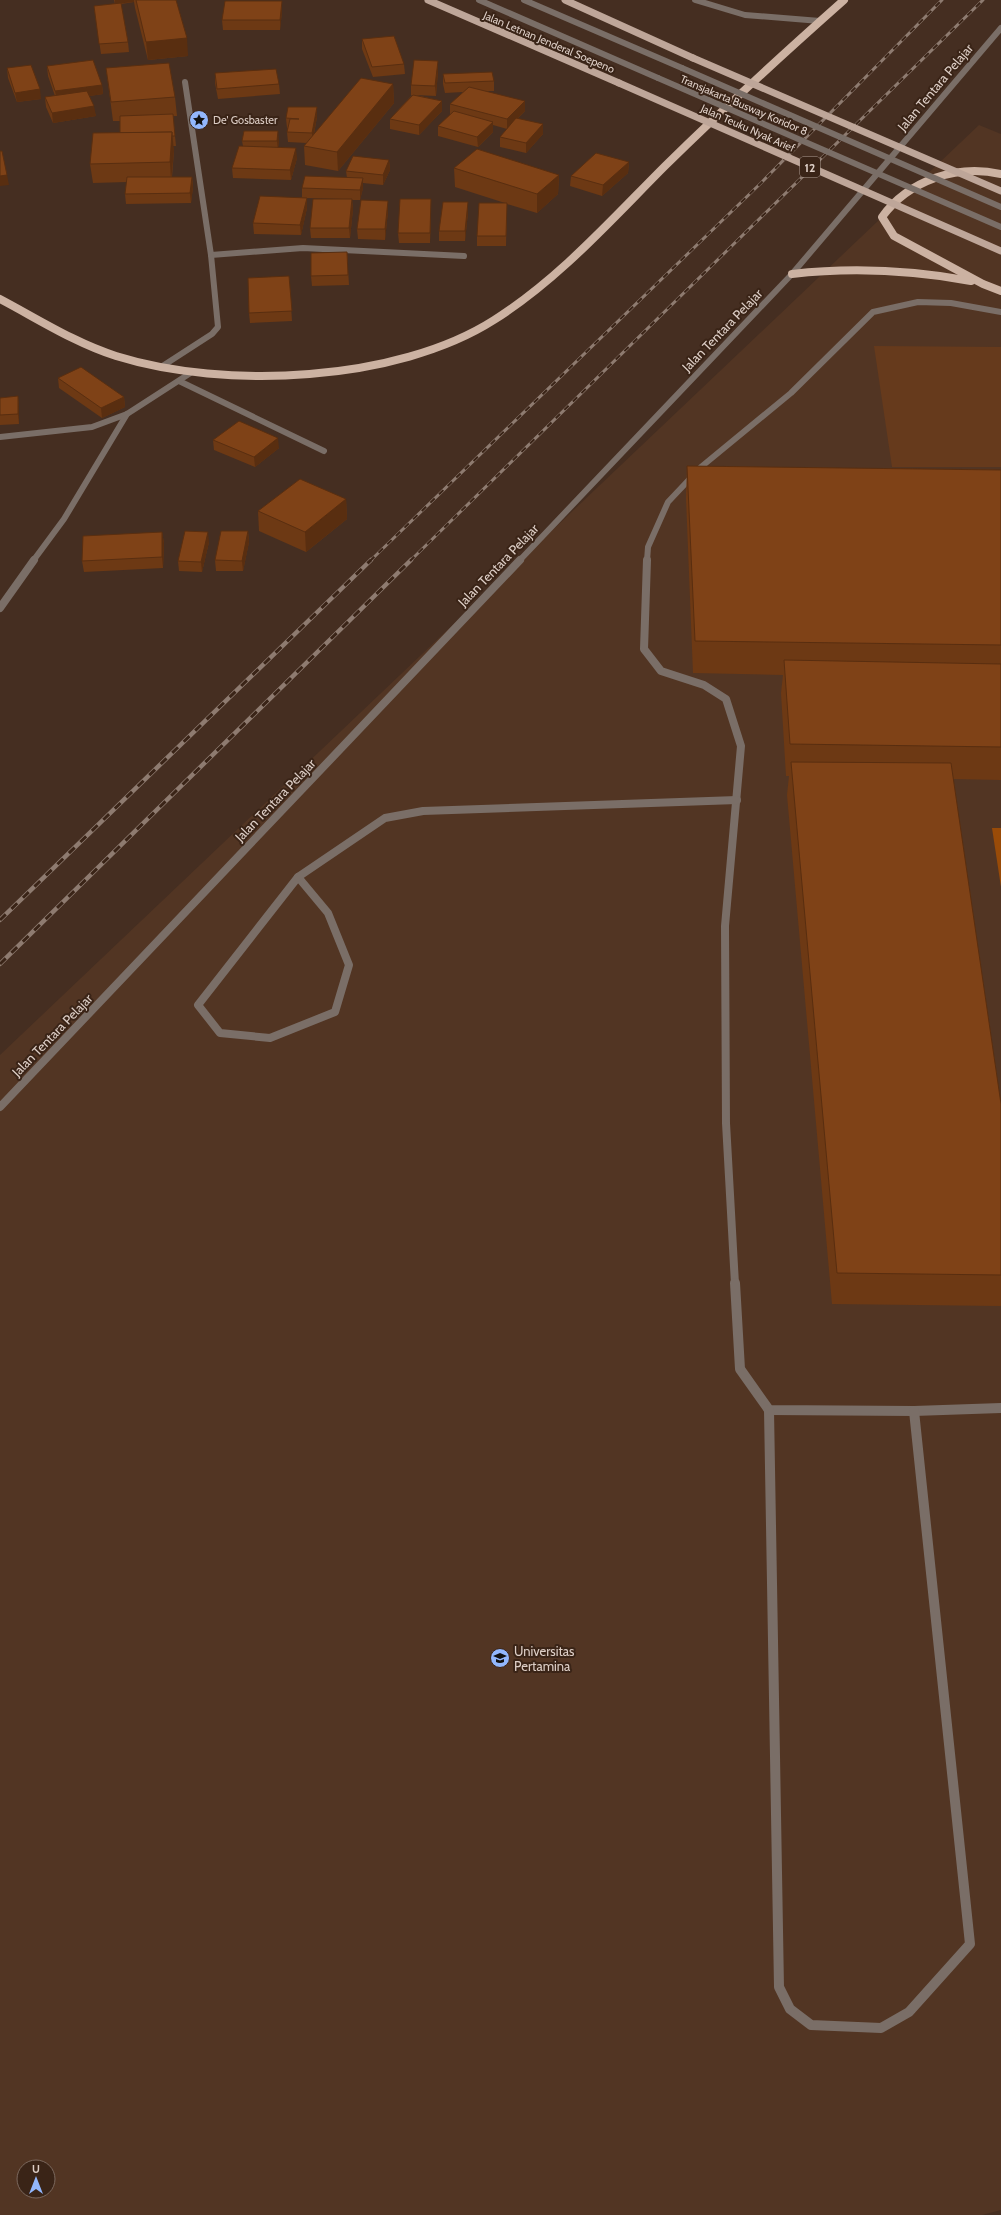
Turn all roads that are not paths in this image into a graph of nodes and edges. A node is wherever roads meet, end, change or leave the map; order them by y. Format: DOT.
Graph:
graph roads {
  1 [pos="428,0"];
  2 [pos="479,0"];
  3 [pos="524,0"];
  4 [pos="566,0"];
  5 [pos="695,0"];
  6 [pos="844,0"];
  7 [pos="820,21"];
  8 [pos="1001,28"];
  9 [pos="185,82"];
  10 [pos="618,83"];
  11 [pos="1001,174"];
  12 [pos="1001,191"];
  13 [pos="1001,207"];
  14 [pos="1001,227"];
  15 [pos="1001,251"];
  16 [pos="210,255"];
  17 [pos="464,256"];
  18 [pos="792,274"];
  19 [pos="983,284"];
  20 [pos="1001,291"];
  21 [pos="0,299"];
  22 [pos="1001,312"];
  23 [pos="162,367"];
  24 [pos="192,372"];
  25 [pos="179,381"];
  26 [pos="127,414"];
  27 [pos="0,437"];
  28 [pos="324,451"];
  29 [pos="0,608"];
  30 [pos="737,800"];
  31 [pos="298,877"];
  32 [pos="0,1107"];
  33 [pos="1001,1408"];
  34 [pos="769,1410"];
  35 [pos="914,1411"];
  1 -- 10 [label="main road, Jalan Letnan Jenderal Soepeno / 12"];
  2 -- 14 [label="street, Transjakarta Busway Koridor 8, bridge"];
  3 -- 13 [label="street, Transjakarta Busway Koridor 8, bridge"];
  4 -- 12 [label="main road, bridge"];
  5 -- 7 [label="street"];
  6 -- 7 [label="highway"];
  7 -- 24 [label="highway"];
  8 -- 18 [label="street, Jalan Tentara Pelajar"];
  9 -- 16 [label="street"];
  10 -- 15 [label="main road, Jalan Teuku Nyak Arief / 12, bridge"];
  11 -- 19 [label="highway"];
  16 -- 17 [label="street"];
  16 -- 23 [label="street"];
  18 -- 19 [label="highway"];
  18 -- 32 [label="street, Jalan Tentara Pelajar"];
  19 -- 20 [label="highway"];
  21 -- 23 [label="highway"];
  22 -- 30 [label="street"];
  23 -- 24 [label="highway"];
  24 -- 25 [label="street"];
  25 -- 26 [label="street"];
  25 -- 28 [label="street"];
  26 -- 27 [label="street"];
  26 -- 29 [label="street"];
  30 -- 31 [label="street"];
  30 -- 34 [label="street"];
  31 -- 31 [label="street"];
  33 -- 35 [label="street"];
  34 -- 35 [label="street"];
  34 -- 35 [label="street"];
}
